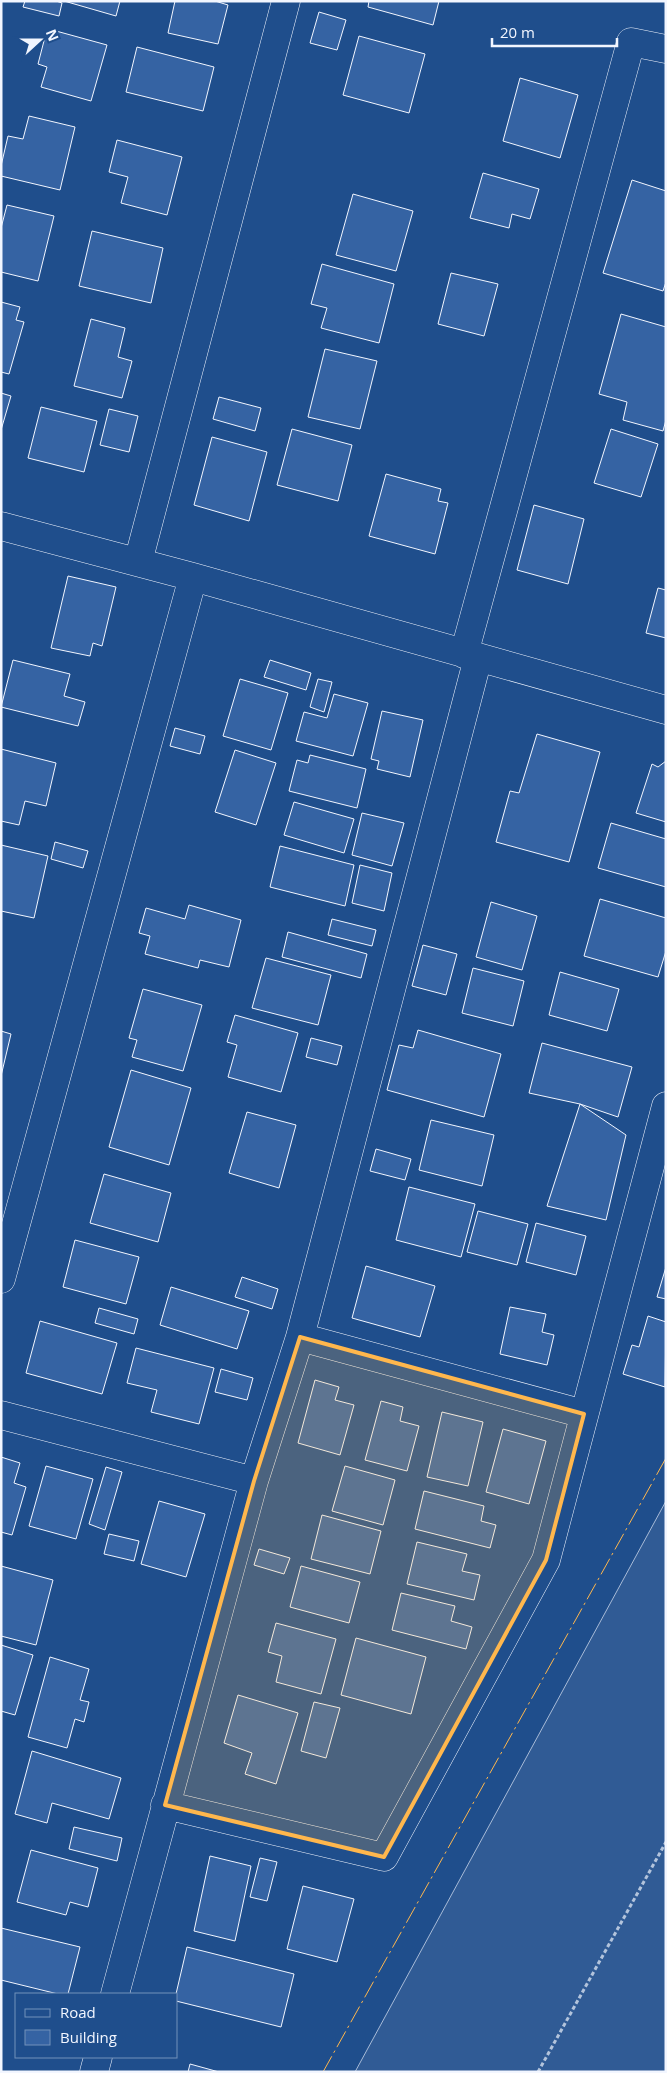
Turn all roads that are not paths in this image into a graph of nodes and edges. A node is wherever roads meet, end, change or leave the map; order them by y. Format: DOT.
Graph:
graph roads {
  1 [pos="286,1"];
  2 [pos="666,49"];
  3 [pos="1,526"];
  4 [pos="138,562"];
  5 [pos="193,577"];
  6 [pos="471,656"];
  7 [pos="666,710"];
  8 [pos="666,1106"];
  9 [pos="1,1279"];
  10 [pos="300,1337"];
  11 [pos="1,1414"];
  12 [pos="584,1414"];
  13 [pos="254,1481"];
  14 [pos="165,1805"];
  15 [pos="115,1993"];
  16 [pos="98,2058"];
  17 [pos="94,2072"];
  1 -- 4 [label="street"];
  2 -- 6 [label="street"];
  3 -- 4 [label="street"];
  4 -- 5 [label="street"];
  5 -- 6 [label="street"];
  5 -- 9 [label="street"];
  6 -- 7 [label="street"];
  6 -- 10 [label="street"];
  8 -- 12 [label="street"];
  10 -- 12 [label="street"];
  10 -- 13 [label="street"];
  11 -- 13 [label="street"];
  12 -- 14 [label="street"];
  13 -- 14 [label="street"];
  14 -- 15 [label="street"];
  16 -- 17 [label="street"];
}
